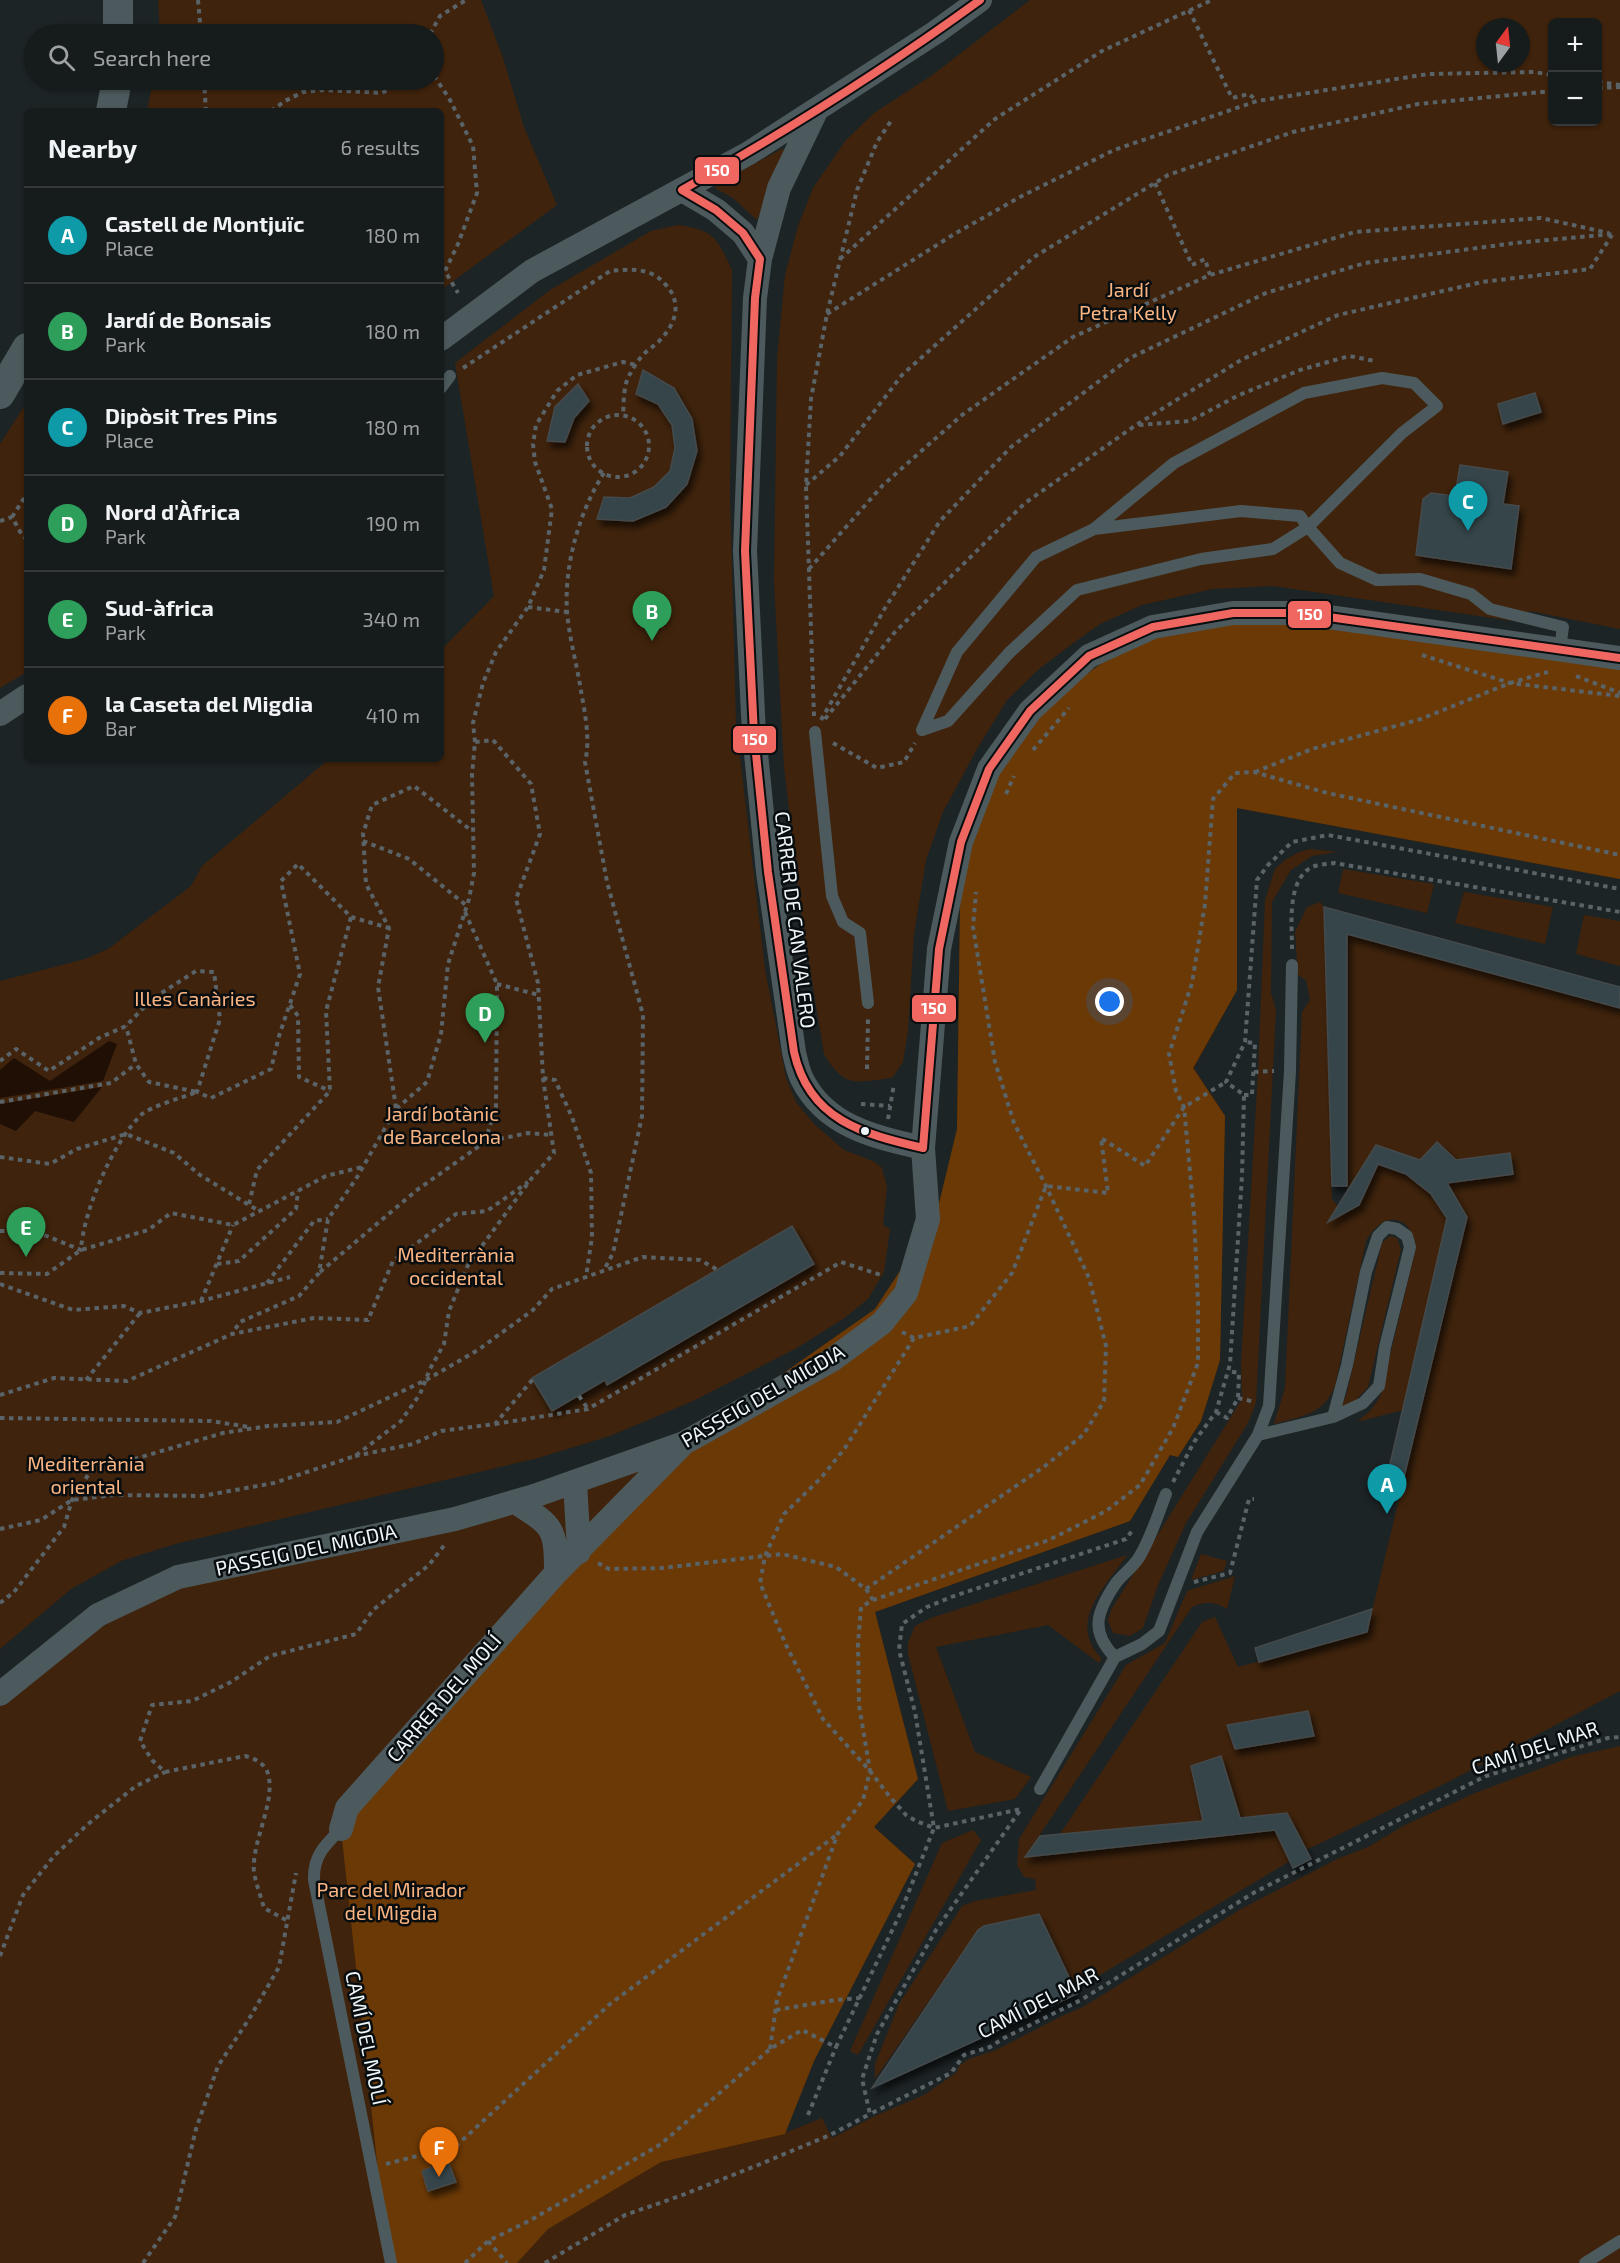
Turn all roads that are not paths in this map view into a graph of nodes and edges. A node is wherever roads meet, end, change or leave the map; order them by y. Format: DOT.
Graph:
graph roads {
  1 [pos="118,0"];
  2 [pos="980,0"];
  3 [pos="118,24"];
  4 [pos="115,90"];
  5 [pos="112,108"];
  6 [pos="817,109"];
  7 [pos="682,190"];
  8 [pos="760,259"];
  9 [pos="444,337"];
  10 [pos="24,353"];
  11 [pos="450,376"];
  12 [pos="444,384"];
  13 [pos="0,394"];
  14 [pos="1308,527"];
  15 [pos="1094,529"];
  16 [pos="1620,658"];
  17 [pos="1559,659"];
  18 [pos="24,698"];
  19 [pos="0,714"];
  20 [pos="814,732"];
  21 [pos="1292,965"];
  22 [pos="868,1003"];
  23 [pos="923,1148"];
  24 [pos="1333,1417"];
  25 [pos="1258,1436"];
  26 [pos="684,1443"];
  27 [pos="575,1482"];
  28 [pos="1166,1494"];
  29 [pos="515,1502"];
  30 [pos="567,1563"];
  31 [pos="1115,1657"];
  32 [pos="0,1694"];
  33 [pos="1040,1789"];
  34 [pos="341,1829"];
  35 [pos="1620,2241"];
  36 [pos="391,2263"];
  37 [pos="1586,2263"];
  1 -- 3 [label="street"];
  2 -- 6 [label="street"];
  4 -- 5 [label="street"];
  6 -- 7 [label="street"];
  6 -- 8 [label="street, CARRER DE CAN VALERO"];
  7 -- 8 [label="street"];
  7 -- 9 [label="street"];
  8 -- 23 [label="street, CARRER DE CAN VALERO"];
  10 -- 13 [label="street"];
  11 -- 12 [label="lane"];
  14 -- 15 [label="lane"];
  14 -- 15 [label="lane"];
  14 -- 15 [label="lane"];
  14 -- 17 [label="lane"];
  16 -- 17 [label="street, PASSEIG DEL MIGDIA"];
  17 -- 23 [label="street, PASSEIG DEL MIGDIA"];
  18 -- 19 [label="street"];
  20 -- 22 [label="lane"];
  21 -- 25 [label="lane"];
  23 -- 26 [label="street, PASSEIG DEL MIGDIA"];
  24 -- 24 [label="lane"];
  24 -- 25 [label="lane"];
  25 -- 31 [label="lane"];
  26 -- 27 [label="street, PASSEIG DEL MIGDIA"];
  26 -- 30 [label="street, CARRER DEL MOLÍ"];
  27 -- 29 [label="street, PASSEIG DEL MIGDIA"];
  27 -- 30 [label="street"];
  28 -- 31 [label="lane"];
  29 -- 30 [label="street"];
  29 -- 32 [label="street, PASSEIG DEL MIGDIA"];
  30 -- 34 [label="street, CARRER DEL MOLÍ"];
  31 -- 33 [label="lane"];
  34 -- 36 [label="lane, CAMÍ DEL MOLÍ"];
  35 -- 37 [label="lane"];
}
